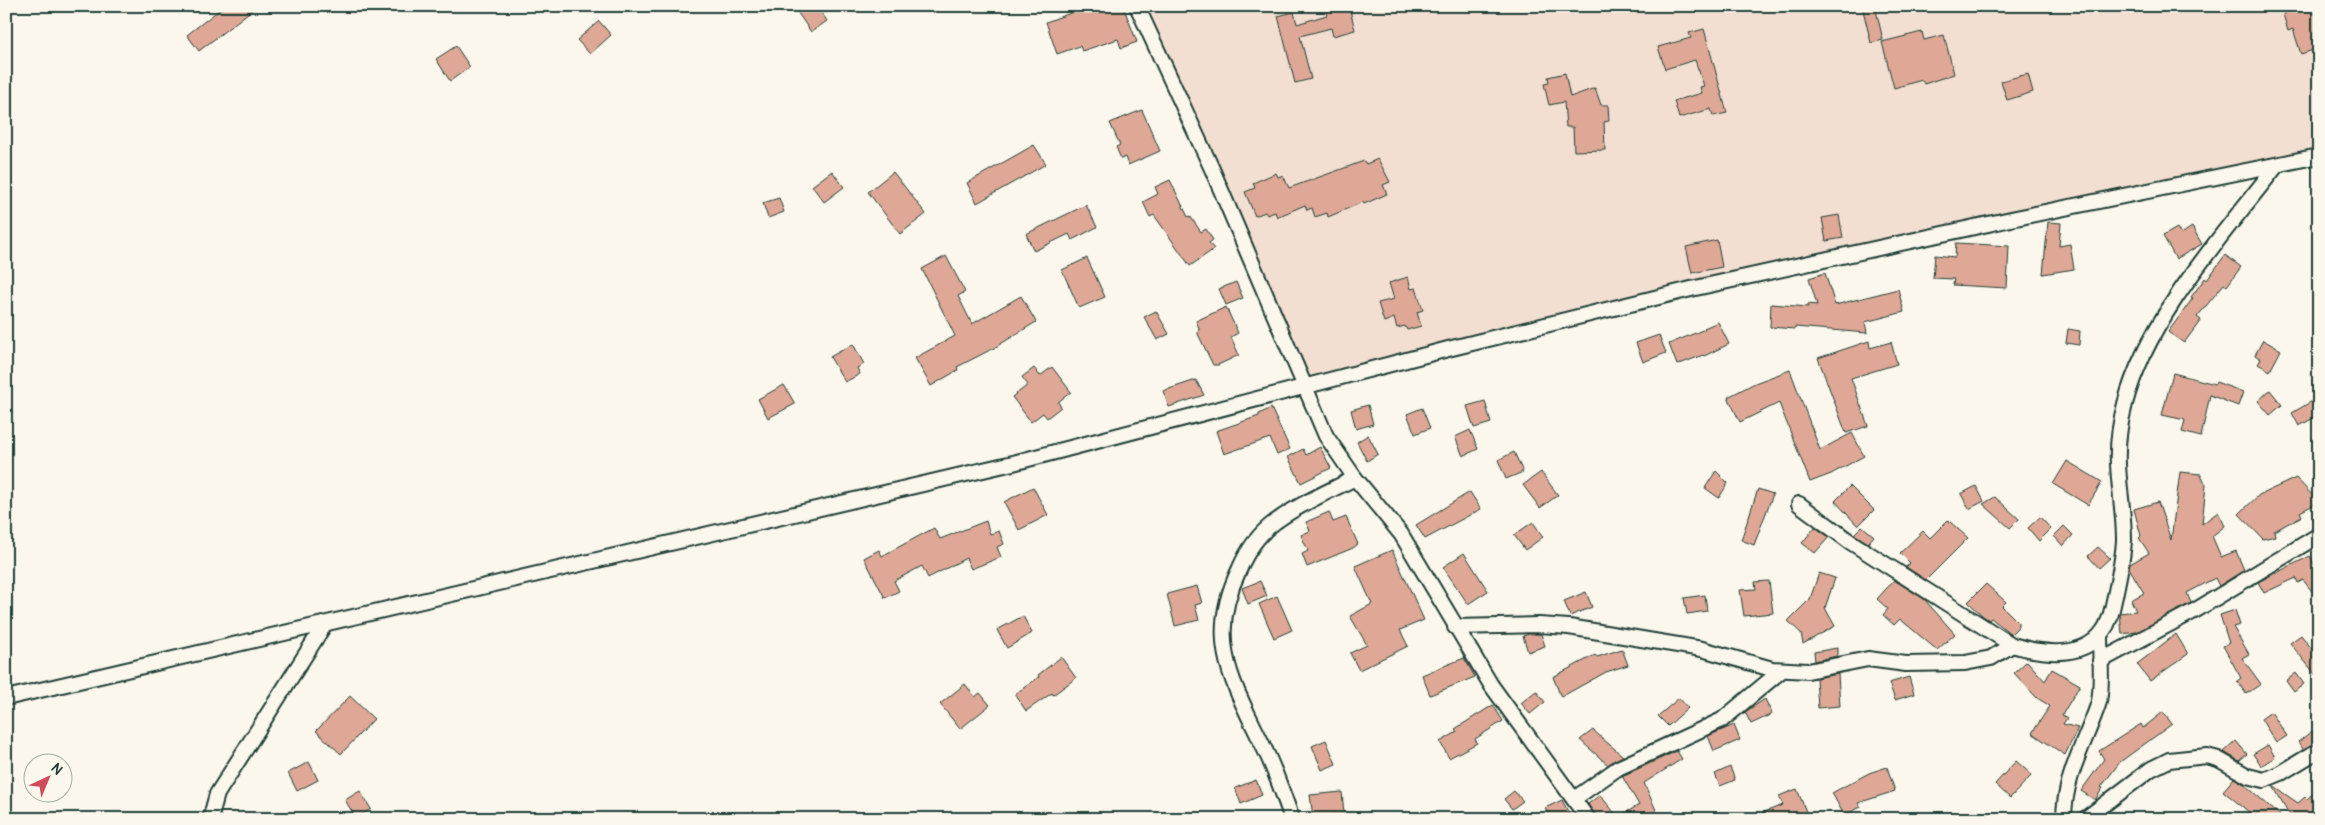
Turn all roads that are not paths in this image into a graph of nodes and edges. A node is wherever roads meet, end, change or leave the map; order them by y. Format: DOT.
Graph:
graph roads {
  1 [pos="1137,6"];
  2 [pos="2319,156"];
  3 [pos="2277,165"];
  4 [pos="1306,386"];
  5 [pos="1354,478"];
  6 [pos="1800,504"];
  7 [pos="2319,535"];
  8 [pos="325,624"];
  9 [pos="1454,627"];
  10 [pos="2100,636"];
  11 [pos="2012,644"];
  12 [pos="2100,661"];
  13 [pos="1782,670"];
  14 [pos="6,698"];
  15 [pos="2314,753"];
  16 [pos="1574,800"];
  17 [pos="213,819"];
  18 [pos="1292,819"];
  19 [pos="1588,819"];
  20 [pos="2064,819"];
  21 [pos="2085,819"];
  1 -- 4 [label="street"];
  2 -- 3 [label="street"];
  3 -- 4 [label="street"];
  3 -- 10 [label="street"];
  4 -- 5 [label="street"];
  4 -- 8 [label="street"];
  5 -- 9 [label="street"];
  5 -- 18 [label="street"];
  6 -- 11 [label="street"];
  7 -- 12 [label="street"];
  8 -- 14 [label="street"];
  8 -- 17 [label="street"];
  9 -- 13 [label="street"];
  9 -- 16 [label="street"];
  10 -- 11 [label="street"];
  10 -- 12 [label="street"];
  11 -- 13 [label="street"];
  12 -- 20 [label="street"];
  13 -- 16 [label="street"];
  15 -- 21 [label="street"];
  16 -- 19 [label="street"];
}
